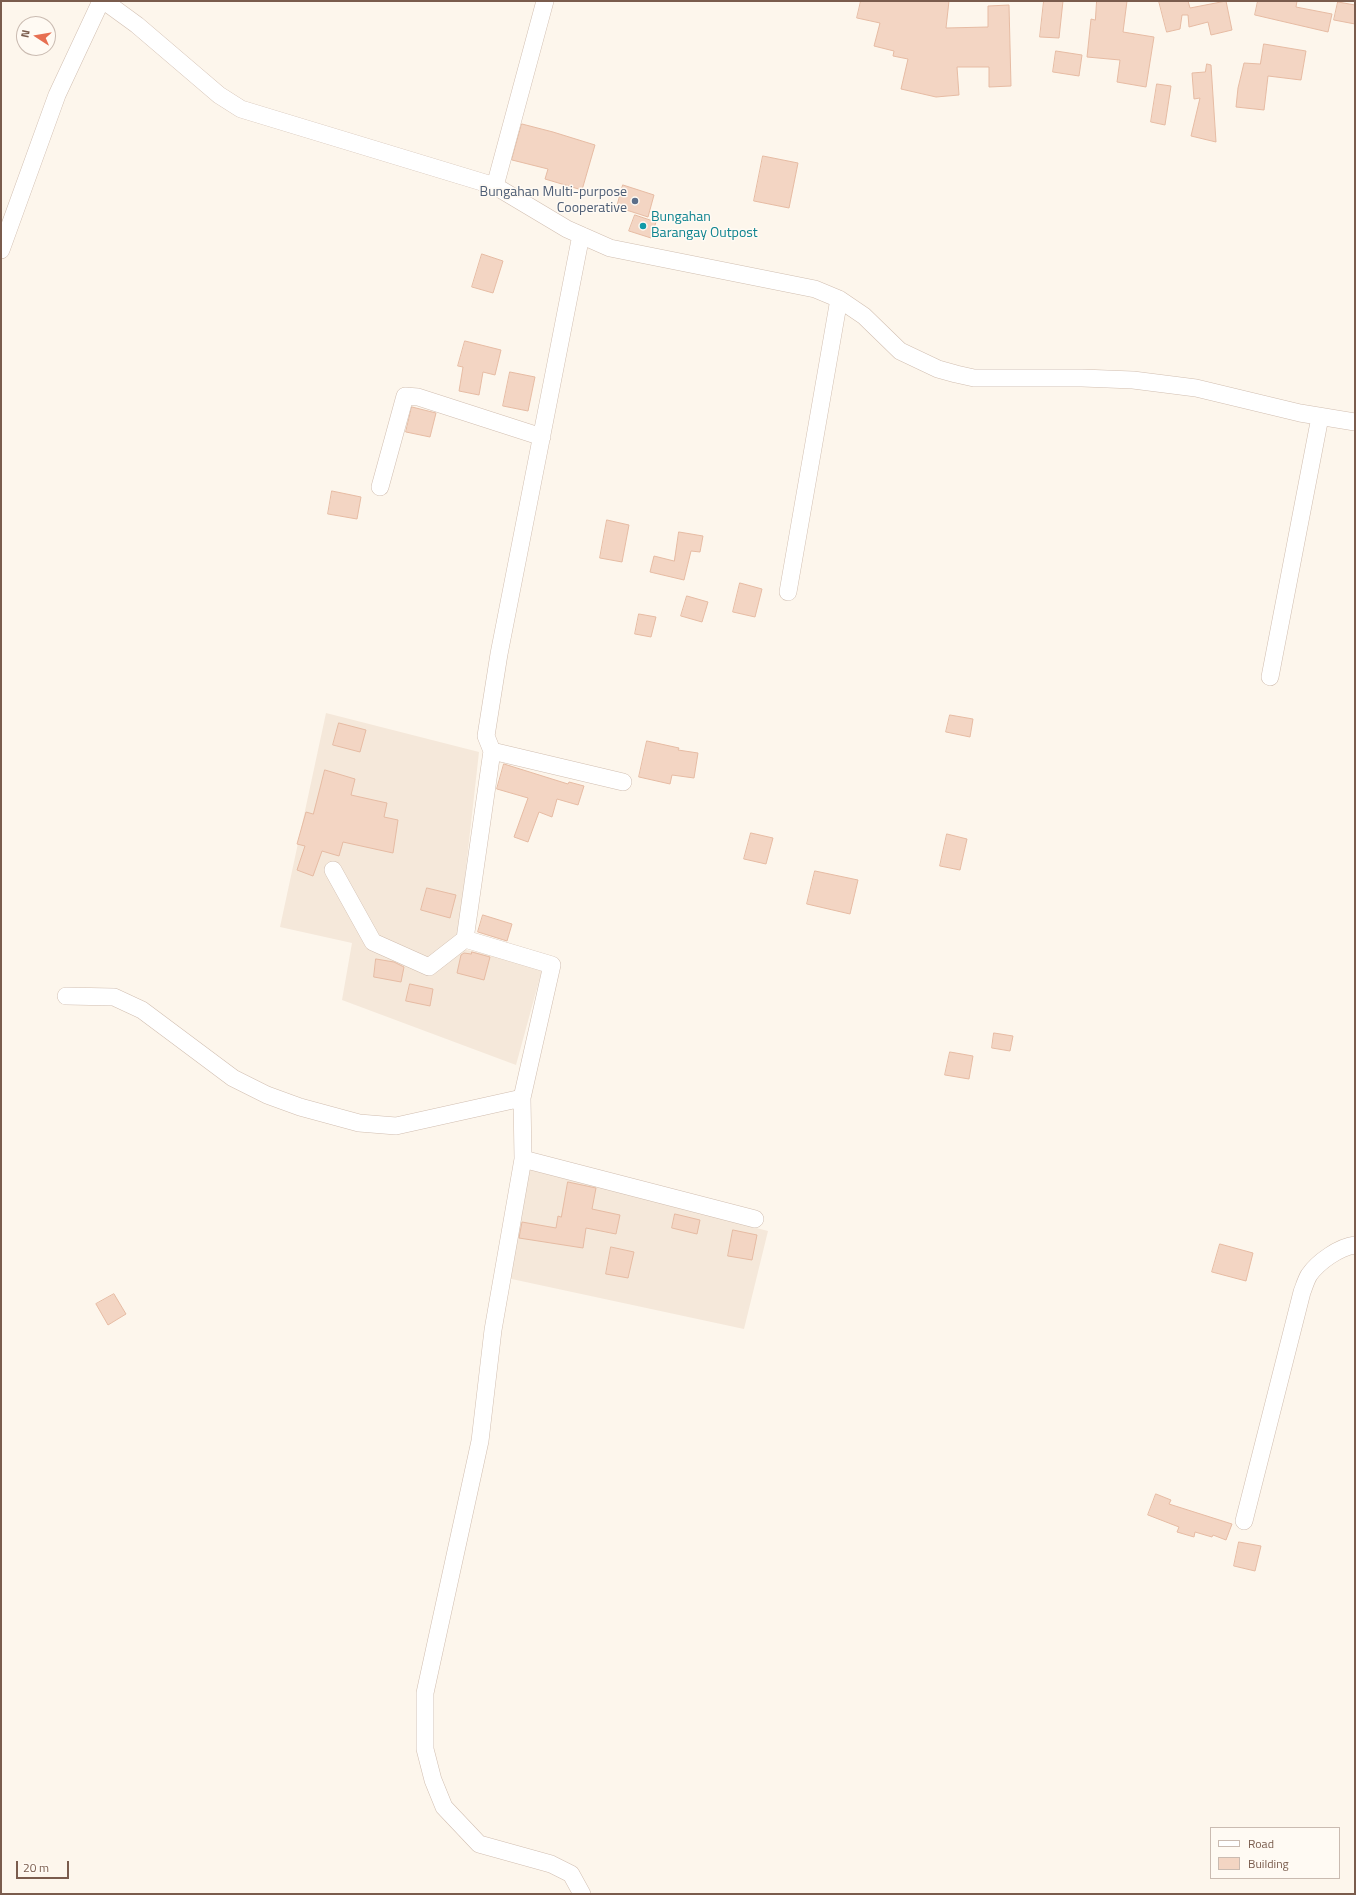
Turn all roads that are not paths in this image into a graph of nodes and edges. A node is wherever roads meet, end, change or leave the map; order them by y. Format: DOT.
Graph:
graph roads {
  1 [pos="103,1"];
  2 [pos="545,1"];
  3 [pos="495,186"];
  4 [pos="582,235"];
  5 [pos="1,250"];
  6 [pos="839,298"];
  7 [pos="1320,417"];
  8 [pos="1355,422"];
  9 [pos="542,437"];
  10 [pos="380,487"];
  11 [pos="788,592"];
  12 [pos="1270,677"];
  13 [pos="492,751"];
  14 [pos="623,782"];
  15 [pos="333,870"];
  16 [pos="465,939"];
  17 [pos="66,996"];
  18 [pos="522,1098"];
  19 [pos="523,1159"];
  20 [pos="755,1219"];
  21 [pos="1355,1245"];
  22 [pos="1244,1521"];
  23 [pos="582,1894"];
  1 -- 3 [label="street"];
  1 -- 5 [label="street"];
  2 -- 3 [label="street"];
  3 -- 4 [label="street"];
  4 -- 6 [label="street"];
  4 -- 9 [label="street"];
  6 -- 7 [label="street"];
  6 -- 11 [label="street"];
  7 -- 8 [label="street"];
  7 -- 12 [label="street"];
  9 -- 10 [label="street"];
  9 -- 13 [label="street"];
  13 -- 14 [label="street"];
  13 -- 16 [label="street"];
  15 -- 16 [label="street"];
  16 -- 18 [label="street"];
  17 -- 18 [label="street"];
  18 -- 19 [label="street"];
  19 -- 20 [label="street"];
  19 -- 23 [label="street"];
  21 -- 22 [label="street"];
}
